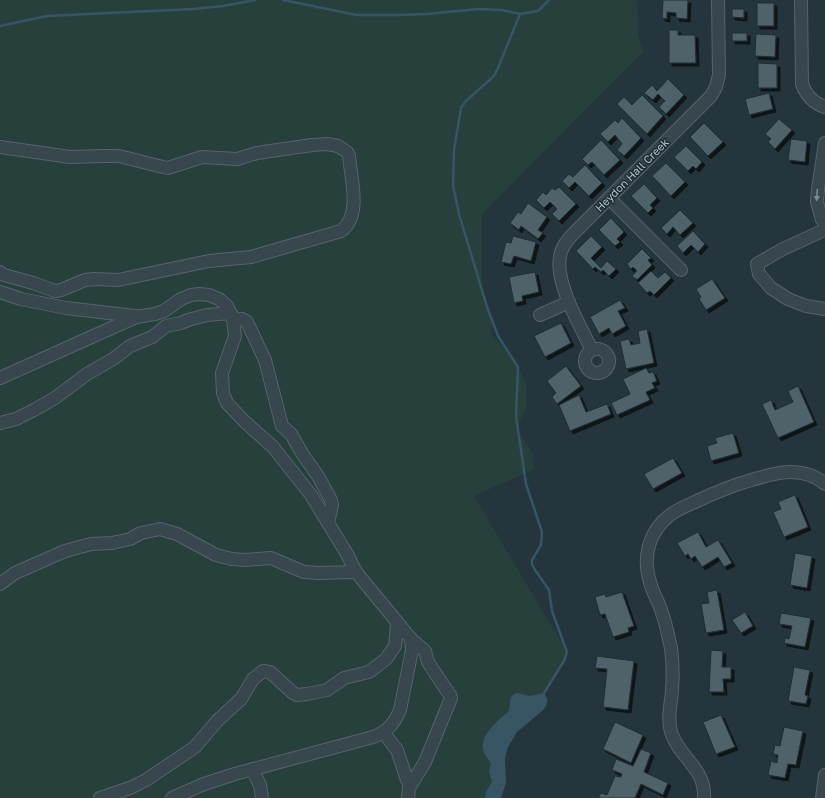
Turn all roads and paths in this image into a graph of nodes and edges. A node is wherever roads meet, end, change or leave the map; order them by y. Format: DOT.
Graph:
graph roads {
  1 [pos="718,0"];
  2 [pos="801,0"];
  3 [pos="825,107"];
  4 [pos="825,143"];
  5 [pos="0,147"];
  6 [pos="824,156"];
  7 [pos="609,198"];
  8 [pos="824,226"];
  9 [pos="681,270"];
  10 [pos="0,272"];
  11 [pos="0,292"];
  12 [pos="569,302"];
  13 [pos="825,309"];
  14 [pos="540,315"];
  15 [pos="136,317"];
  16 [pos="232,317"];
  17 [pos="592,350"];
  18 [pos="0,378"];
  19 [pos="0,423"];
  20 [pos="824,480"];
  21 [pos="328,523"];
  22 [pos="356,572"];
  23 [pos="0,584"];
  24 [pos="397,622"];
  25 [pos="411,640"];
  26 [pos="384,733"];
  27 [pos="252,769"];
  28 [pos="825,775"];
  29 [pos="410,784"];
  30 [pos="100,798"];
  31 [pos="172,798"];
  32 [pos="262,798"];
  33 [pos="408,798"];
  34 [pos="704,798"];
  35 [pos="822,798"];
  1 -- 7 [label="street, Heydon Hall Creek"];
  2 -- 3 [label="street"];
  4 -- 6 [label="street"];
  5 -- 10 [label="street"];
  6 -- 8 [label="street, one-way"];
  7 -- 9 [label="street"];
  7 -- 12 [label="street, Heydon Hall Creek"];
  8 -- 13 [label="street"];
  11 -- 15 [label="street"];
  12 -- 14 [label="street"];
  12 -- 17 [label="street, Heydon Hall Creek"];
  15 -- 16 [label="street"];
  15 -- 18 [label="street"];
  16 -- 19 [label="street"];
  16 -- 21 [label="street"];
  16 -- 21 [label="street"];
  20 -- 34 [label="street"];
  21 -- 22 [label="street"];
  22 -- 23 [label="street"];
  22 -- 24 [label="street"];
  24 -- 25 [label="street"];
  24 -- 30 [label="street"];
  25 -- 26 [label="street"];
  25 -- 29 [label="street"];
  26 -- 27 [label="street"];
  26 -- 29 [label="street"];
  27 -- 31 [label="street"];
  27 -- 32 [label="street"];
  28 -- 35 [label="street"];
  29 -- 33 [label="street"];
}
